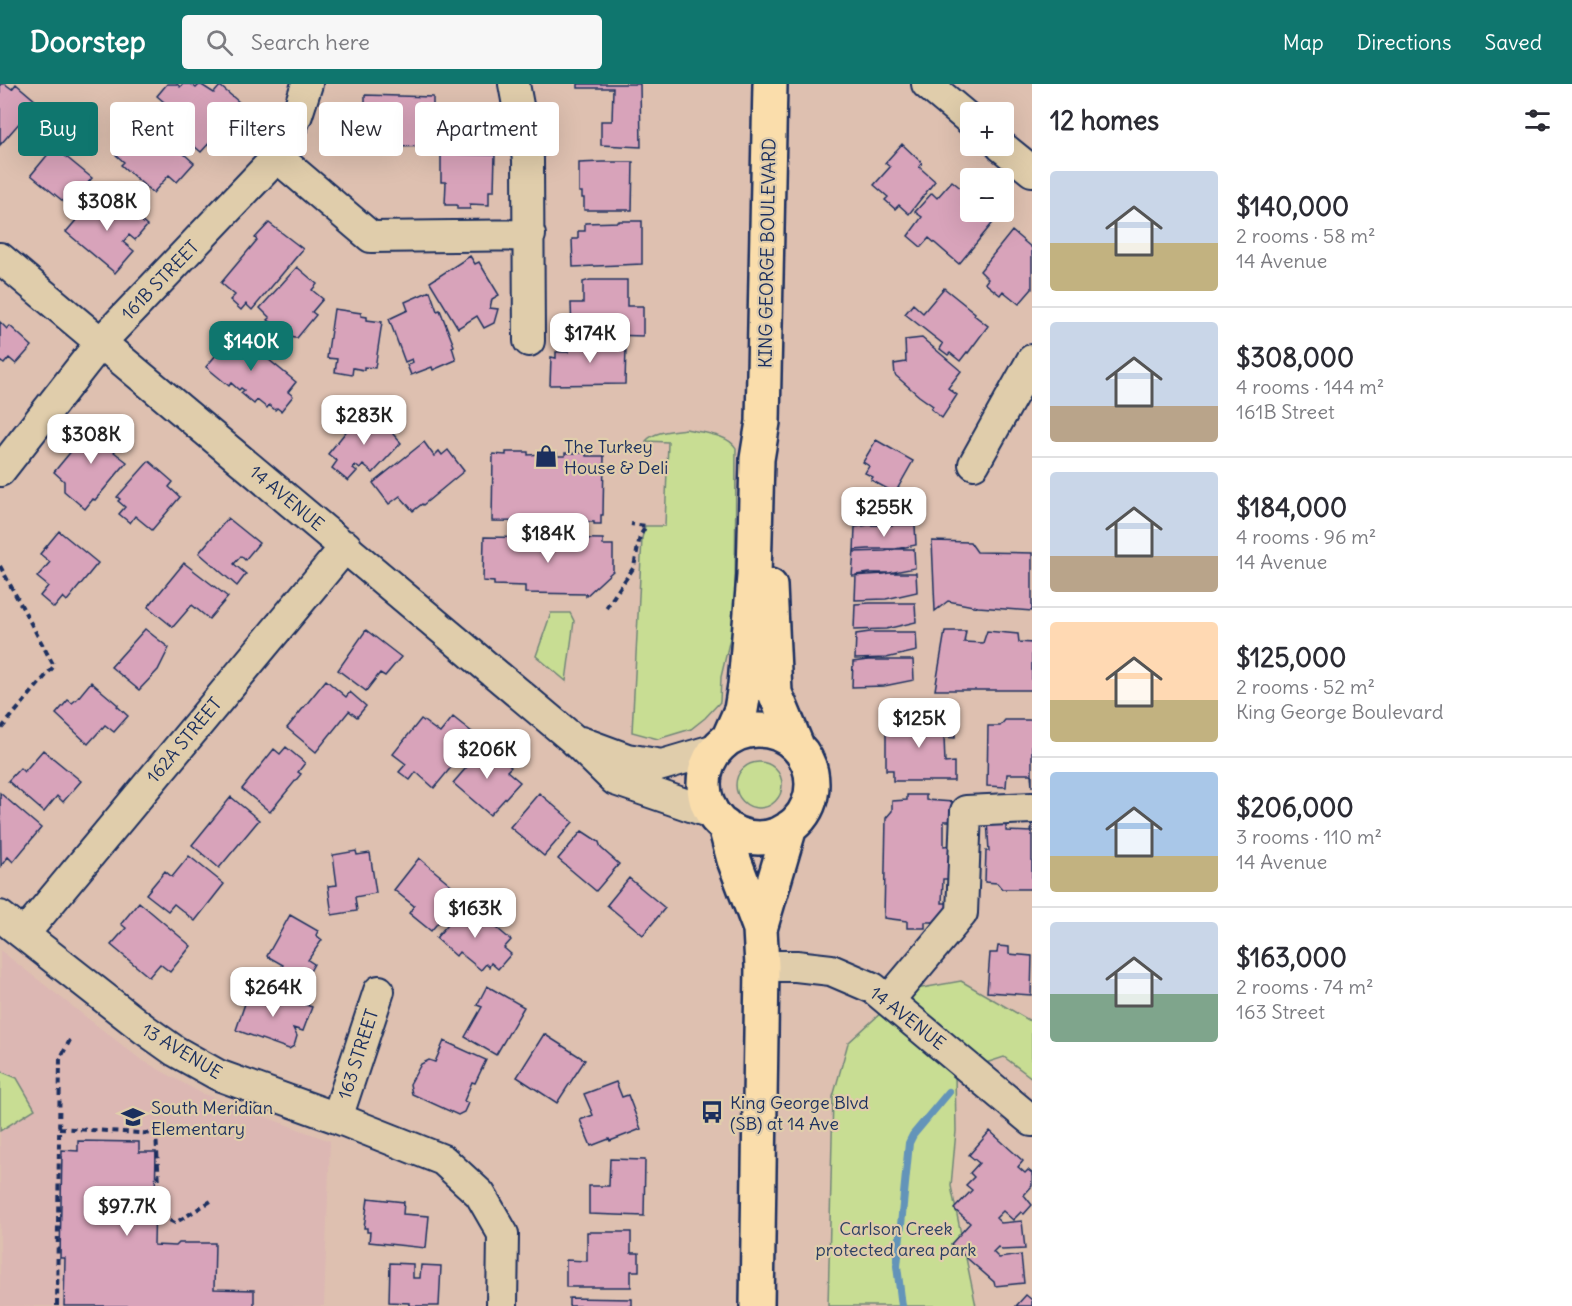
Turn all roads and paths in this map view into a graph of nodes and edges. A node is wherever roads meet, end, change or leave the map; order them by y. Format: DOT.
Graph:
graph roads {
  1 [pos="307,84"];
  2 [pos="514,84"];
  3 [pos="770,84"];
  4 [pos="927,84"];
  5 [pos="960,112"];
  6 [pos="1013,156"];
  7 [pos="277,157"];
  8 [pos="1032,171"];
  9 [pos="530,235"];
  10 [pos="0,258"];
  11 [pos="529,341"];
  12 [pos="101,342"];
  13 [pos="1032,360"];
  14 [pos="763,422"];
  15 [pos="974,464"];
  16 [pos="0,471"];
  17 [pos="631,524"];
  18 [pos="346,546"];
  19 [pos="0,566"];
  20 [pos="606,608"];
  21 [pos="0,730"];
  22 [pos="573,739"];
  23 [pos="722,743"];
  24 [pos="797,746"];
  25 [pos="1032,808"];
  26 [pos="718,820"];
  27 [pos="790,827"];
  28 [pos="0,916"];
  29 [pos="760,929"];
  30 [pos="24,934"];
  31 [pos="762,966"];
  32 [pos="379,991"];
  33 [pos="889,1000"];
  34 [pos="71,1038"];
  35 [pos="337,1118"];
  36 [pos="1032,1121"];
  37 [pos="59,1128"];
  38 [pos="211,1201"];
  39 [pos="57,1306"];
  40 [pos="502,1306"];
  41 [pos="758,1306"];
  1 -- 7 [label="street, 161B STREET"];
  2 -- 9 [label="street"];
  3 -- 14 [label="main road, KING GEORGE BOULEVARD"];
  4 -- 5 [label="street"];
  6 -- 8 [label="street"];
  7 -- 9 [label="street"];
  7 -- 12 [label="street, 161B STREET"];
  9 -- 11 [label="street"];
  10 -- 12 [label="street, 14 AVENUE"];
  12 -- 16 [label="street, 161B STREET"];
  12 -- 18 [label="street, 14 AVENUE"];
  13 -- 15 [label="street"];
  14 -- 23 [label="main road, KING GEORGE BOULEVARD"];
  14 -- 24 [label="main road, KING GEORGE BOULEVARD"];
  17 -- 20 [label="path"];
  18 -- 22 [label="street, 14 AVENUE"];
  18 -- 30 [label="street, 162A STREET"];
  19 -- 21 [label="path"];
  22 -- 23 [label="street, 14 AVENUE"];
  22 -- 26 [label="street, 14 AVENUE"];
  23 -- 24 [label="main road"];
  23 -- 26 [label="main road"];
  24 -- 27 [label="main road"];
  25 -- 33 [label="street"];
  26 -- 27 [label="main road"];
  26 -- 29 [label="main road"];
  27 -- 29 [label="main road"];
  28 -- 30 [label="street, 13 AVENUE"];
  29 -- 31 [label="main road"];
  30 -- 35 [label="street, 13 AVENUE"];
  31 -- 33 [label="street, 14 AVENUE"];
  31 -- 41 [label="main road"];
  32 -- 35 [label="street, 163 STREET"];
  33 -- 36 [label="street, 14 AVENUE"];
  34 -- 37 [label="path"];
  35 -- 40 [label="street, 13 AVENUE"];
  37 -- 38 [label="path"];
  37 -- 39 [label="path"];
}
